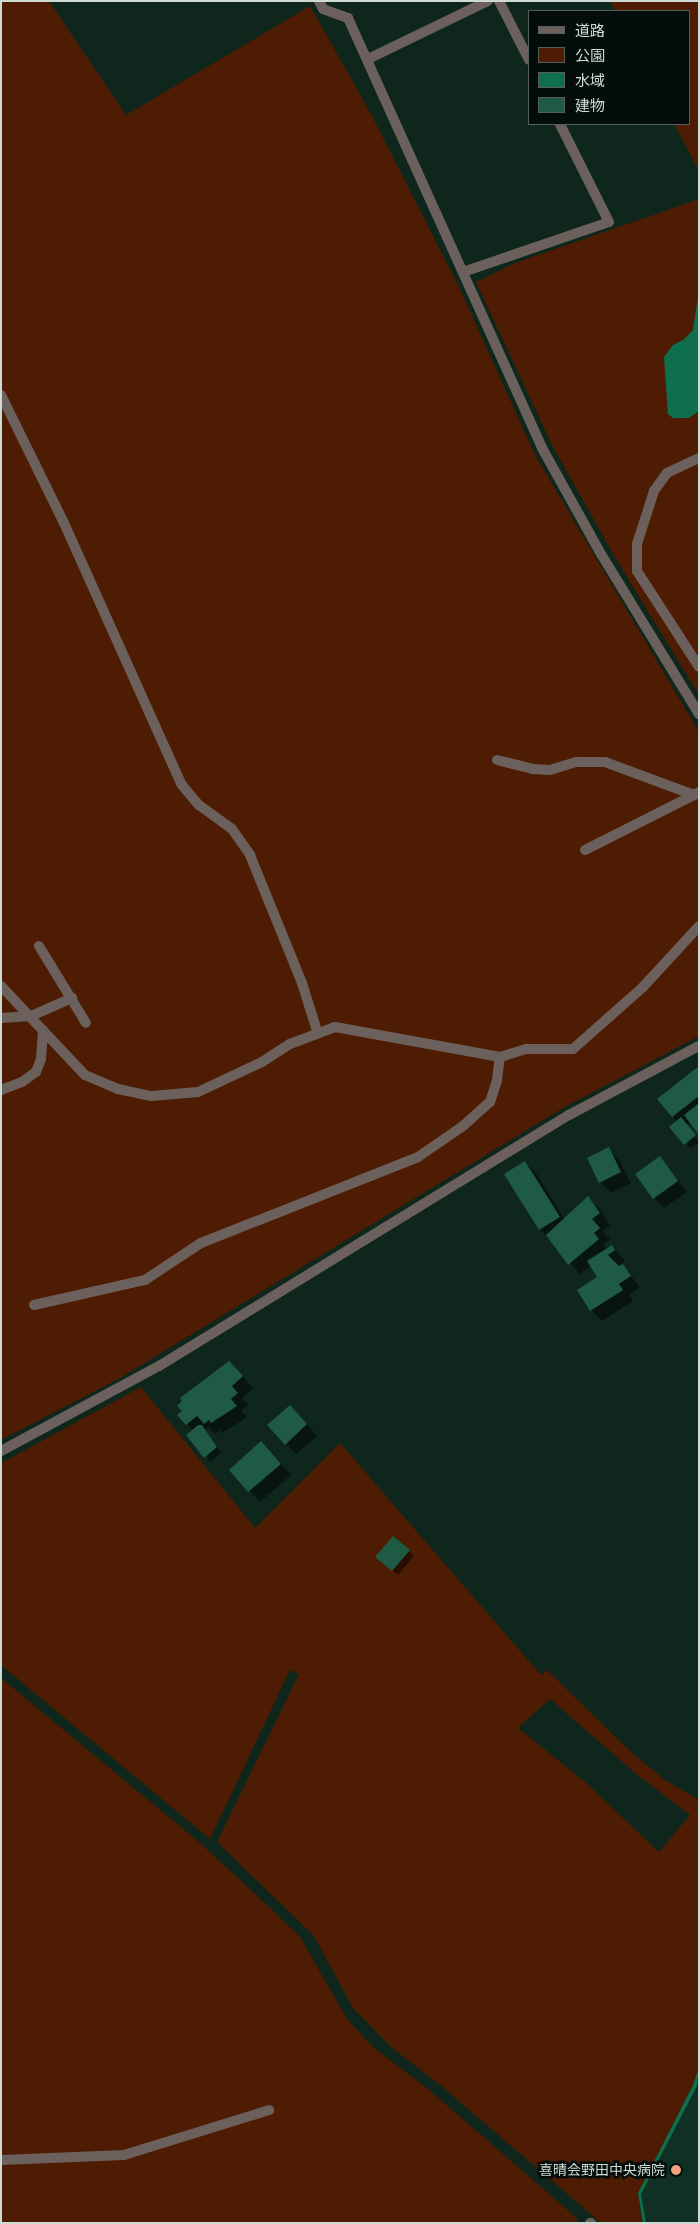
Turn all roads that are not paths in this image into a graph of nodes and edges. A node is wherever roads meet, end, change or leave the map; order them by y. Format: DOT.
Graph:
graph roads {
  1 [pos="319,1"];
  2 [pos="488,1"];
  3 [pos="499,1"];
  4 [pos="528,58"];
  5 [pos="368,59"];
  6 [pos="560,125"];
  7 [pos="463,272"];
  8 [pos="1,395"];
  9 [pos="699,458"];
  10 [pos="699,667"];
  11 [pos="687,694"];
  12 [pos="699,702"];
  13 [pos="699,714"];
  14 [pos="497,760"];
  15 [pos="697,794"];
  16 [pos="585,850"];
  17 [pos="699,926"];
  18 [pos="39,946"];
  19 [pos="1,986"];
  20 [pos="72,998"];
  21 [pos="31,1016"];
  22 [pos="1,1018"];
  23 [pos="86,1023"];
  24 [pos="43,1030"];
  25 [pos="318,1034"];
  26 [pos="699,1046"];
  27 [pos="500,1057"];
  28 [pos="1,1090"];
  29 [pos="34,1305"];
  30 [pos="1,1451"];
  31 [pos="269,2110"];
  32 [pos="1,2160"];
  1 -- 5 [label="street"];
  2 -- 5 [label="street"];
  3 -- 4 [label="street"];
  5 -- 7 [label="street"];
  6 -- 7 [label="street"];
  7 -- 11 [label="street"];
  8 -- 25 [label="street"];
  9 -- 10 [label="street"];
  11 -- 12 [label="street"];
  11 -- 13 [label="street"];
  14 -- 15 [label="street"];
  15 -- 16 [label="street"];
  17 -- 27 [label="street"];
  18 -- 20 [label="street"];
  19 -- 21 [label="street"];
  20 -- 21 [label="street"];
  20 -- 23 [label="street"];
  21 -- 22 [label="street"];
  21 -- 24 [label="street"];
  24 -- 25 [label="street"];
  24 -- 28 [label="street"];
  25 -- 27 [label="street"];
  26 -- 30 [label="street"];
  27 -- 29 [label="street"];
  31 -- 32 [label="street"];
}
